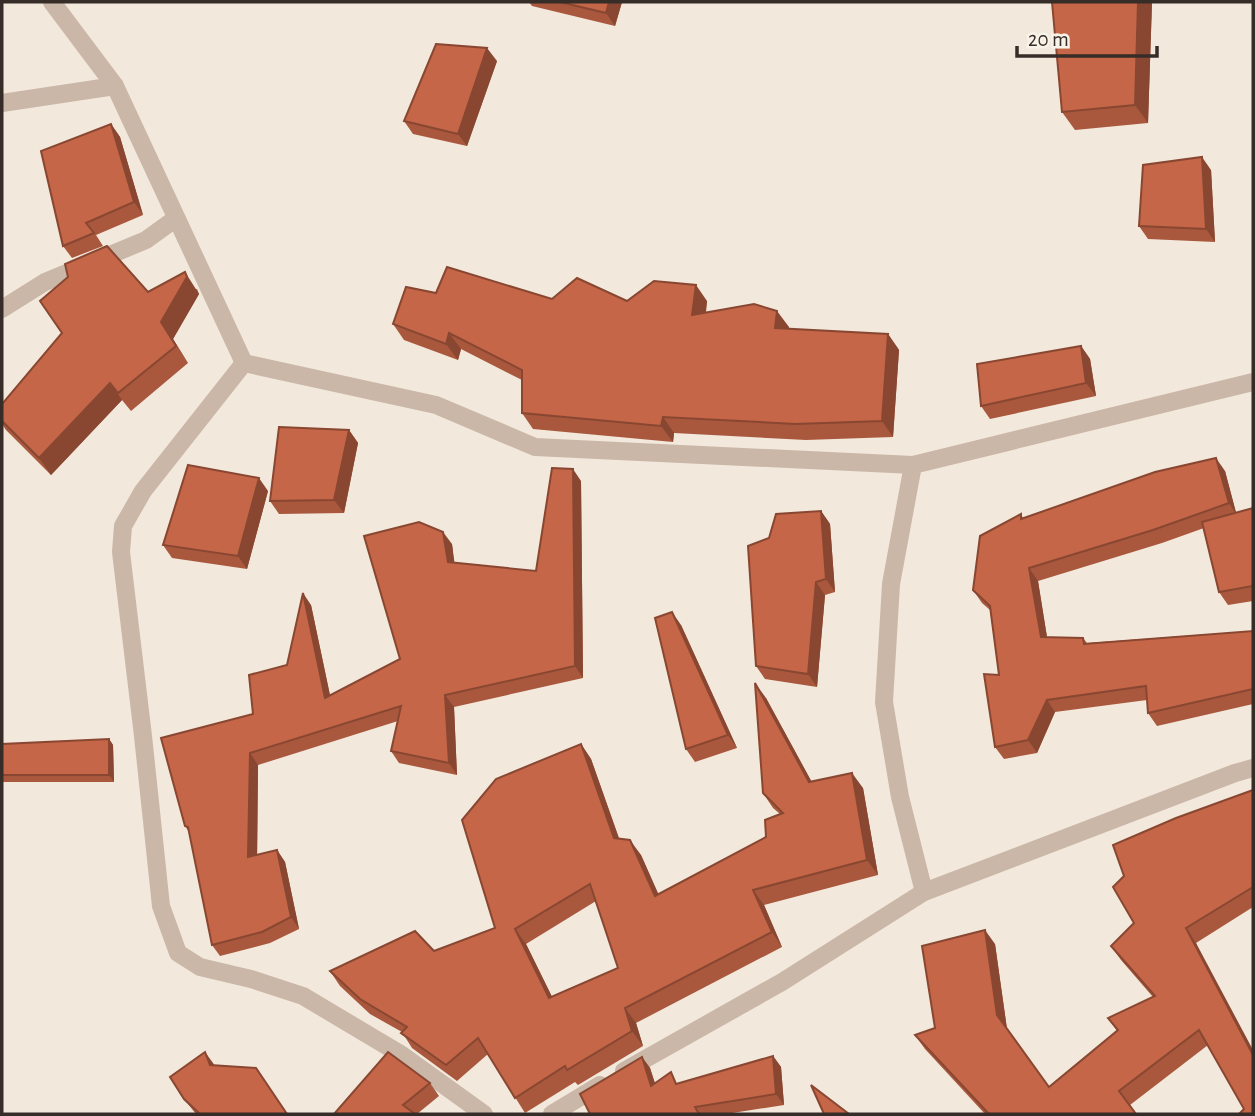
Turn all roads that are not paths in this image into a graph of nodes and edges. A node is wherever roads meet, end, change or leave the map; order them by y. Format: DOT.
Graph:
graph roads {
  1 [pos="52,2"];
  2 [pos="116,86"];
  3 [pos="2,103"];
  4 [pos="176,219"];
  5 [pos="2,309"];
  6 [pos="244,363"];
  7 [pos="1253,382"];
  8 [pos="913,464"];
  9 [pos="1253,768"];
  10 [pos="924,892"];
  11 [pos="484,1114"];
  12 [pos="552,1114"];
  1 -- 2 [label="street"];
  2 -- 3 [label="street"];
  2 -- 4 [label="street"];
  4 -- 5 [label="street"];
  4 -- 6 [label="street"];
  6 -- 8 [label="street"];
  6 -- 11 [label="street"];
  7 -- 8 [label="street"];
  8 -- 10 [label="street"];
  9 -- 10 [label="street"];
  10 -- 12 [label="street"];
}
